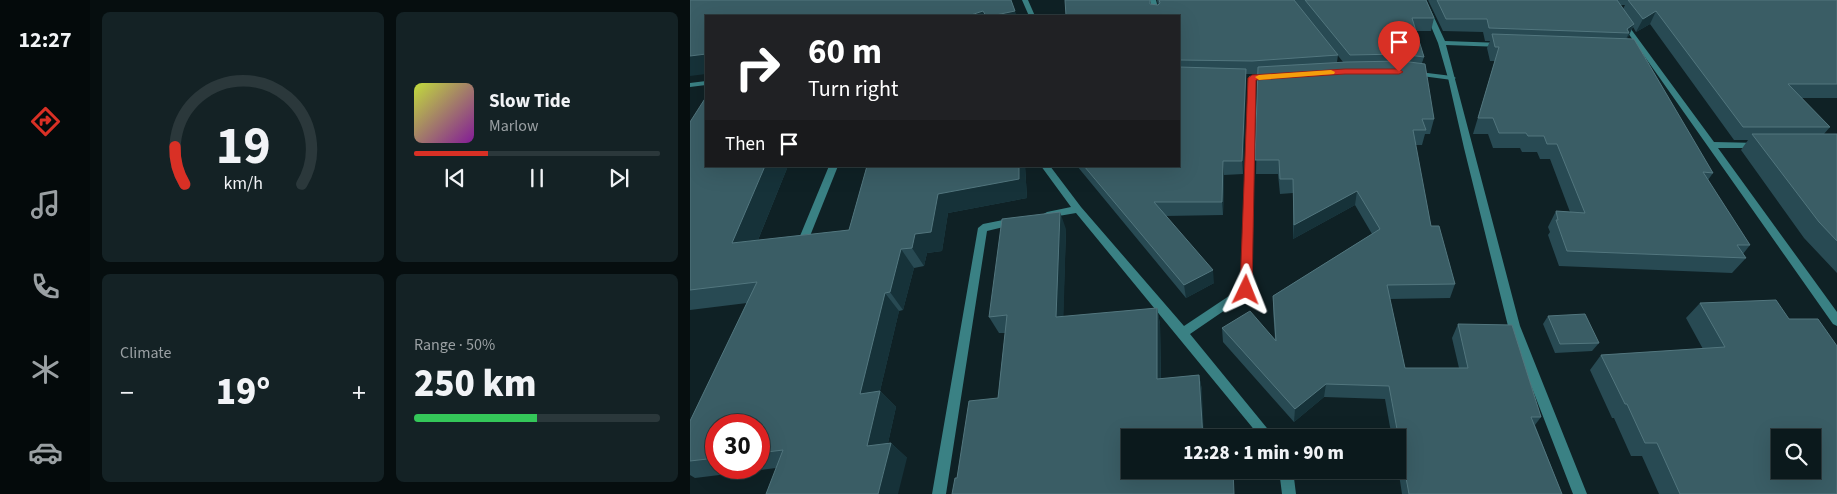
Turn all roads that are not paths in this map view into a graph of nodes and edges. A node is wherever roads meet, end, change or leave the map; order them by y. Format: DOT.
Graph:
graph roads {
  1 [pos="1026,0"];
  2 [pos="1153,0"];
  3 [pos="1424,0"];
  4 [pos="1032,15"];
  5 [pos="1157,15"];
  6 [pos="1618,15"];
  7 [pos="1442,43"];
  8 [pos="1509,45"];
  9 [pos="1634,50"];
  10 [pos="1643,50"];
  11 [pos="1408,72"];
  12 [pos="1252,78"];
  13 [pos="1452,78"];
  14 [pos="705,83"];
  15 [pos="690,85"];
  16 [pos="1712,145"];
  17 [pos="1770,145"];
  18 [pos="834,167"];
  19 [pos="1046,167"];
  20 [pos="1078,209"];
  21 [pos="1040,217"];
  22 [pos="1021,220"];
  23 [pos="805,236"];
  24 [pos="1837,321"];
  25 [pos="1183,333"];
  26 [pos="1262,429"];
  27 [pos="1287,479"];
  28 [pos="939,494"];
  29 [pos="1289,494"];
  30 [pos="1580,494"];
  1 -- 4 [label="street"];
  2 -- 5 [label="street"];
  3 -- 7 [label="street"];
  6 -- 10 [label="street"];
  7 -- 8 [label="street"];
  7 -- 13 [label="street"];
  9 -- 10 [label="street"];
  10 -- 16 [label="street"];
  11 -- 13 [label="street"];
  12 -- 25 [label="street"];
  13 -- 30 [label="street"];
  14 -- 15 [label="street"];
  16 -- 17 [label="street"];
  16 -- 24 [label="street"];
  18 -- 23 [label="street"];
  19 -- 20 [label="street"];
  20 -- 21 [label="street"];
  20 -- 25 [label="street"];
  22 -- 28 [label="street"];
  25 -- 26 [label="street"];
  27 -- 29 [label="street"];
}
